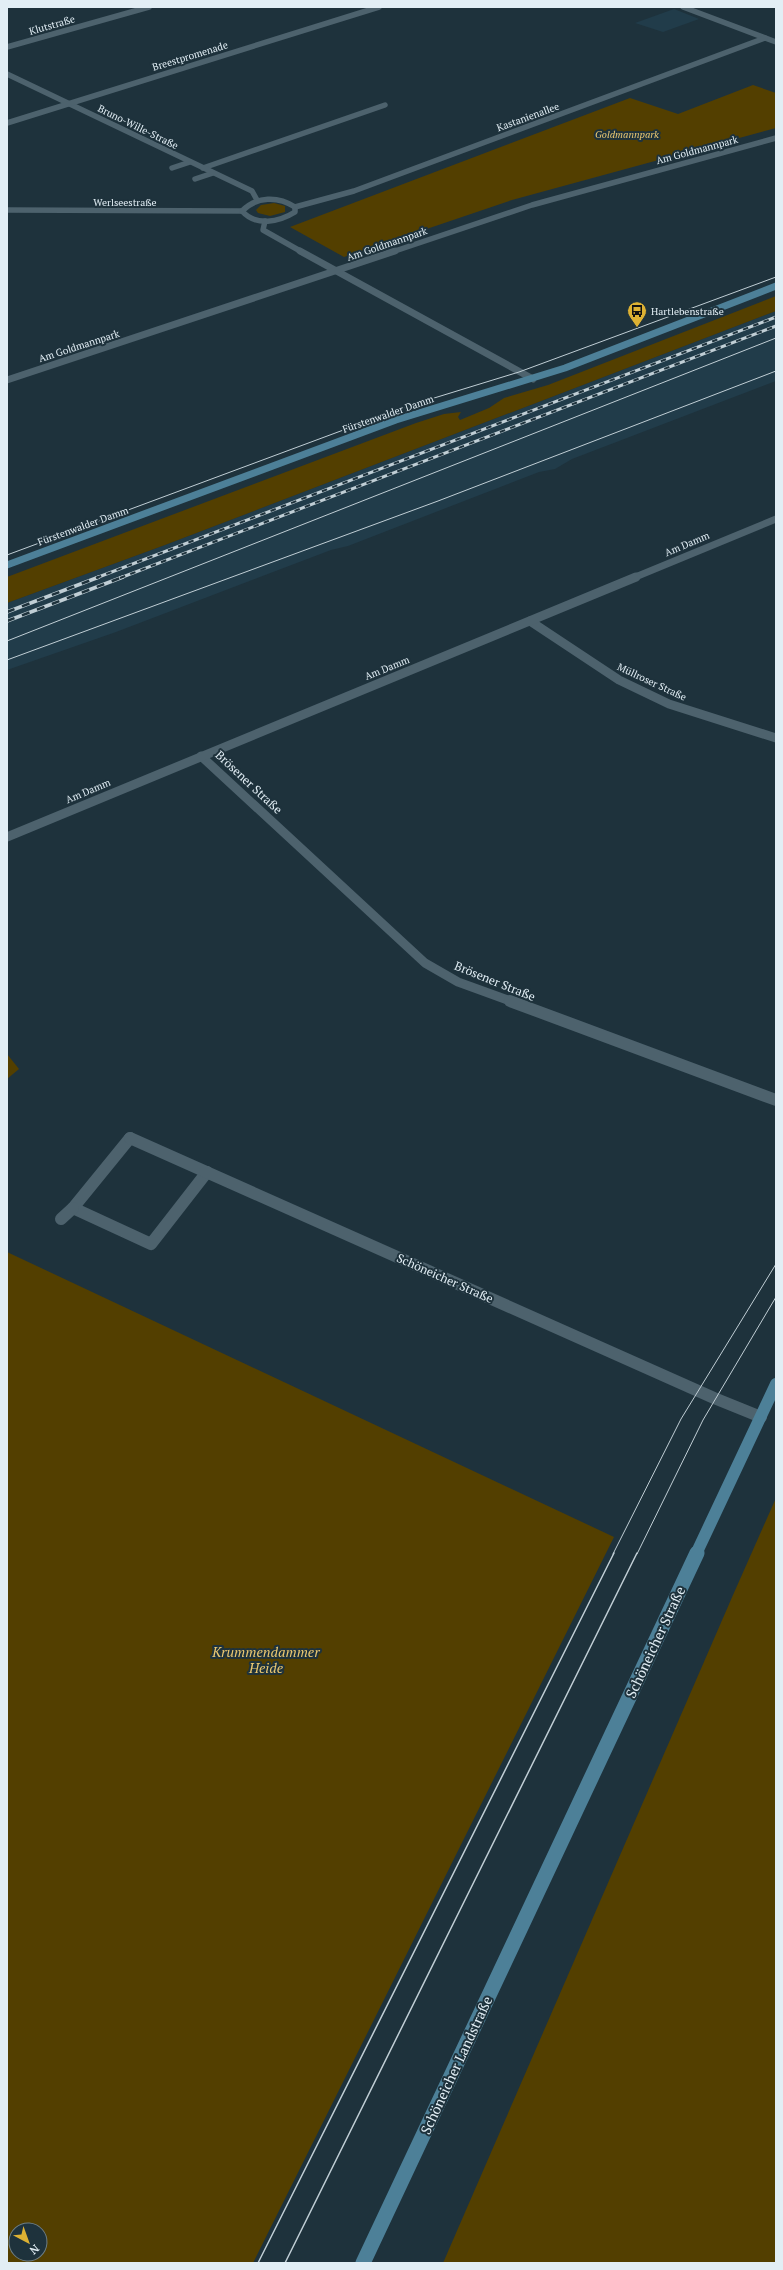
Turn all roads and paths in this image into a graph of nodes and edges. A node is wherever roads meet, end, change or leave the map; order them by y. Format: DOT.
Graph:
graph roads {
  1 [pos="149,7"];
  2 [pos="379,7"];
  3 [pos="683,7"];
  4 [pos="765,38"];
  5 [pos="776,42"];
  6 [pos="7,47"];
  7 [pos="7,74"];
  8 [pos="69,104"];
  9 [pos="385,105"];
  10 [pos="7,123"];
  11 [pos="776,138"];
  12 [pos="190,162"];
  13 [pos="172,168"];
  14 [pos="203,168"];
  15 [pos="213,173"];
  16 [pos="195,179"];
  17 [pos="257,200"];
  18 [pos="295,207"];
  19 [pos="7,210"];
  20 [pos="242,210"];
  21 [pos="264,221"];
  22 [pos="337,271"];
  23 [pos="776,286"];
  24 [pos="533,379"];
  25 [pos="7,380"];
  26 [pos="776,519"];
  27 [pos="7,565"];
  28 [pos="530,621"];
  29 [pos="776,738"];
  30 [pos="201,756"];
  31 [pos="7,837"];
  32 [pos="776,1100"];
  33 [pos="206,1172"];
  34 [pos="72,1208"];
  35 [pos="61,1219"];
  36 [pos="776,1384"];
  37 [pos="761,1417"];
  38 [pos="548,1867"];
  39 [pos="363,2263"];
  1 -- 6 [label="street, Klutstraße"];
  2 -- 8 [label="street, Breestpromenade"];
  3 -- 4 [label="street"];
  4 -- 5 [label="street"];
  4 -- 18 [label="street, Kastanienallee"];
  7 -- 8 [label="street, Bruno-Wille-Straße"];
  8 -- 10 [label="street, Breestpromenade"];
  8 -- 12 [label="street, Bruno-Wille-Straße"];
  9 -- 14 [label="street"];
  11 -- 22 [label="street, Am Goldmannpark"];
  12 -- 13 [label="street"];
  12 -- 14 [label="street, Bruno-Wille-Straße"];
  14 -- 15 [label="street, Bruno-Wille-Straße"];
  15 -- 16 [label="street"];
  15 -- 17 [label="street, Bruno-Wille-Straße"];
  17 -- 18 [label="street"];
  17 -- 20 [label="street"];
  18 -- 21 [label="street"];
  19 -- 20 [label="street, Werlseestraße"];
  20 -- 21 [label="street"];
  21 -- 22 [label="street"];
  22 -- 24 [label="street"];
  22 -- 25 [label="street, Am Goldmannpark"];
  23 -- 24 [label="main road, Fürstenwalder Damm"];
  24 -- 27 [label="main road, Fürstenwalder Damm"];
  26 -- 28 [label="street, Am Damm"];
  28 -- 29 [label="street, Müllroser Straße"];
  28 -- 30 [label="street, Am Damm"];
  30 -- 31 [label="street, Am Damm"];
  30 -- 32 [label="street, Brösener Straße"];
  33 -- 34 [label="street, Schöneicher Straße"];
  33 -- 34 [label="street"];
  33 -- 37 [label="street, Schöneicher Straße"];
  34 -- 35 [label="street"];
  36 -- 37 [label="main road, Schöneicher Straße"];
  37 -- 38 [label="main road, Schöneicher Straße"];
  38 -- 39 [label="main road, Schöneicher Landstraße"];
}
